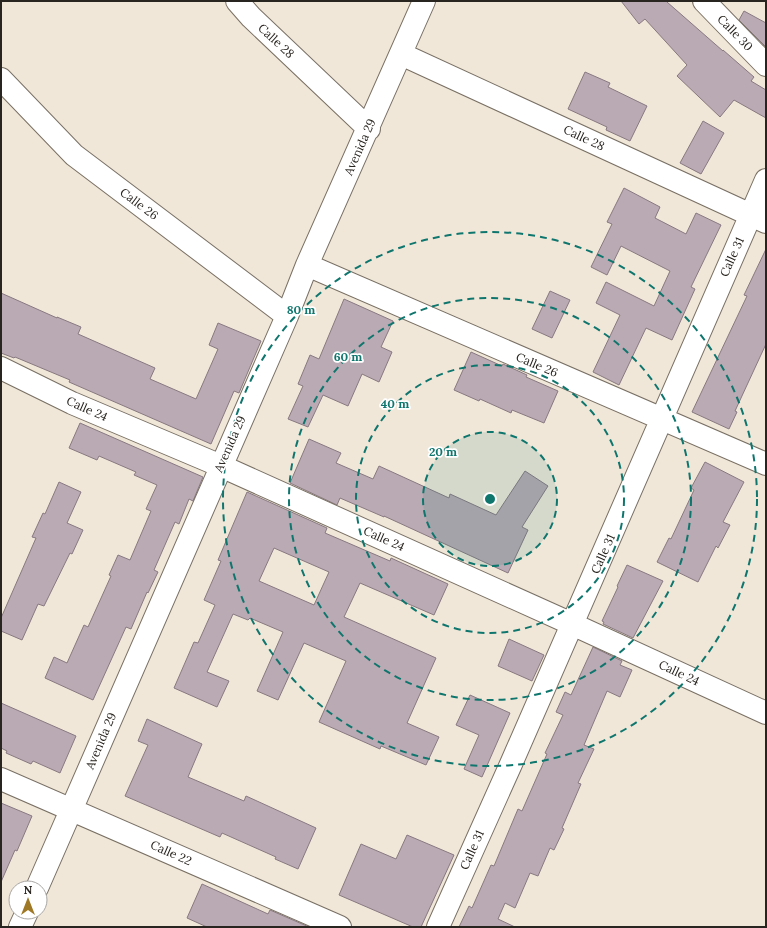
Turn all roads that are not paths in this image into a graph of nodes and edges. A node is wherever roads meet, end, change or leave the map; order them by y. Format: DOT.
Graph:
graph roads {
  1 [pos="237,1"];
  2 [pos="424,1"];
  3 [pos="704,1"];
  4 [pos="401,54"];
  5 [pos="766,65"];
  6 [pos="1,79"];
  7 [pos="369,128"];
  8 [pos="766,180"];
  9 [pos="758,218"];
  10 [pos="307,265"];
  11 [pos="287,316"];
  12 [pos="1,368"];
  13 [pos="662,419"];
  14 [pos="766,464"];
  15 [pos="221,466"];
  16 [pos="572,624"];
  17 [pos="766,713"];
  18 [pos="1,779"];
  19 [pos="72,810"];
  20 [pos="41,880"];
  21 [pos="340,927"];
  22 [pos="438,927"];
  1 -- 7 [label="street, Calle 28"];
  2 -- 4 [label="street, Avenida 29"];
  3 -- 5 [label="street, Calle 30"];
  4 -- 7 [label="street, Avenida 29"];
  4 -- 9 [label="street, Calle 28"];
  6 -- 11 [label="street, Calle 26"];
  7 -- 10 [label="street, Avenida 29"];
  8 -- 9 [label="street, Calle 31"];
  9 -- 13 [label="street, Calle 31"];
  10 -- 11 [label="street, Avenida 29"];
  10 -- 13 [label="street, Calle 26"];
  11 -- 15 [label="street, Avenida 29"];
  12 -- 15 [label="street, Calle 24"];
  13 -- 14 [label="street, Calle 26"];
  13 -- 16 [label="street, Calle 31"];
  15 -- 16 [label="street, Calle 24"];
  15 -- 19 [label="street, Avenida 29"];
  16 -- 17 [label="street, Calle 24"];
  16 -- 22 [label="street, Calle 31"];
  18 -- 19 [label="street, Calle 22"];
  19 -- 20 [label="street, Avenida 29"];
  19 -- 21 [label="street, Calle 22"];
}
